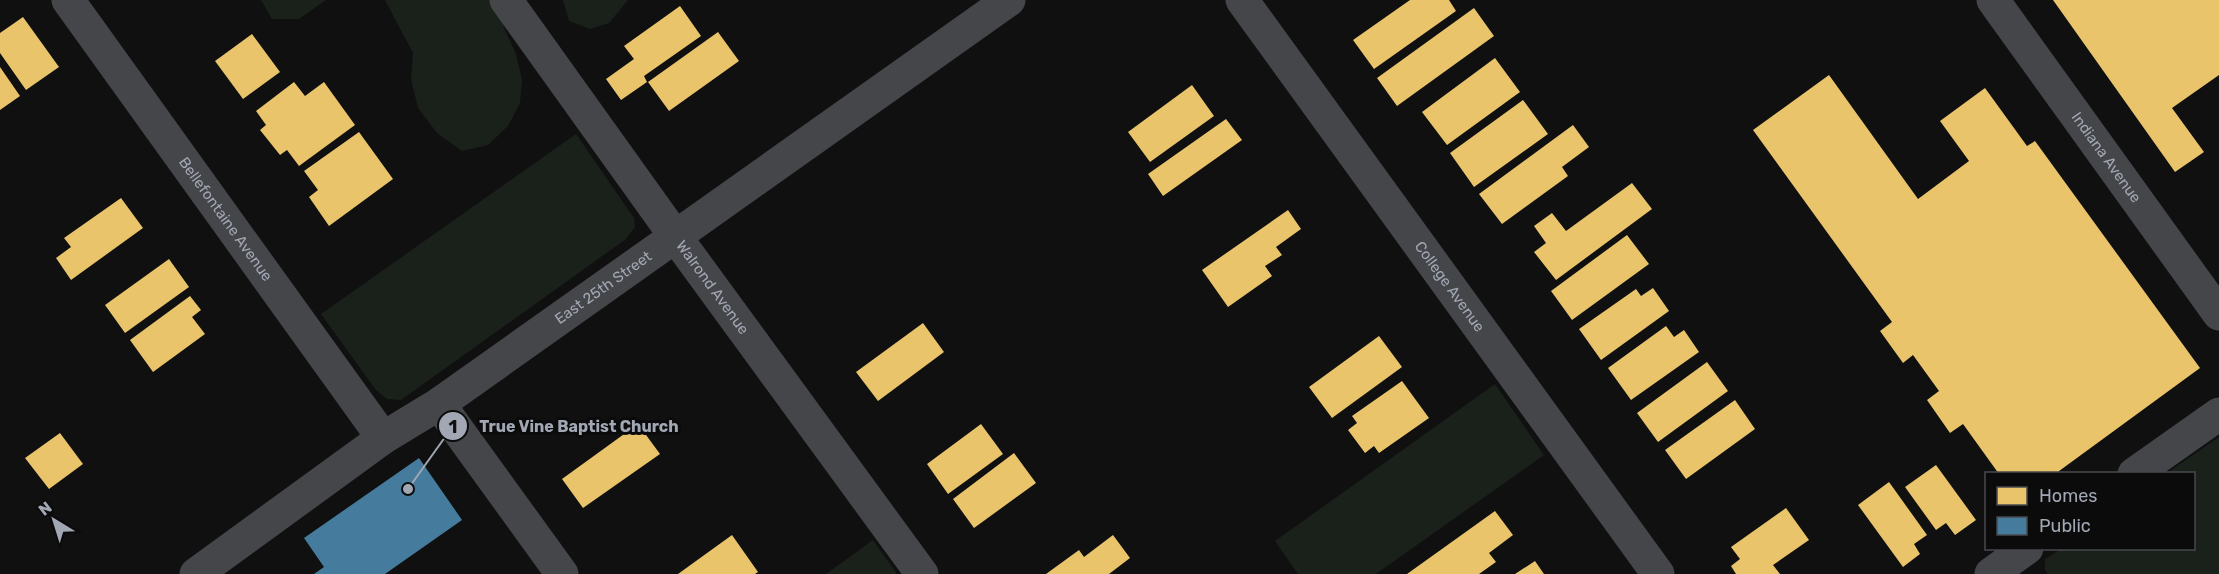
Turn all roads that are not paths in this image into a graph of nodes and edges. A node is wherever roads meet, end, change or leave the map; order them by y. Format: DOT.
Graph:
graph roads {
  1 [pos="68,0"];
  2 [pos="506,0"];
  3 [pos="1009,0"];
  4 [pos="1242,0"];
  5 [pos="1993,0"];
  6 [pos="675,236"];
  7 [pos="2219,314"];
  8 [pos="438,404"];
  9 [pos="2219,414"];
  10 [pos="383,438"];
  11 [pos="2137,472"];
  12 [pos="2026,550"];
  13 [pos="196,574"];
  14 [pos="562,574"];
  15 [pos="921,574"];
  16 [pos="1658,574"];
  17 [pos="1991,574"];
  1 -- 10 [label="street, Bellefontaine Avenue"];
  2 -- 6 [label="street, Walrond Avenue"];
  3 -- 6 [label="street, East 25th Street"];
  4 -- 16 [label="street, College Avenue"];
  5 -- 7 [label="street, Indiana Avenue"];
  6 -- 8 [label="street, East 25th Street"];
  6 -- 15 [label="street, Walrond Avenue"];
  8 -- 10 [label="street, East 25th Street"];
  8 -- 14 [label="street"];
  9 -- 11 [label="street"];
  10 -- 13 [label="street, East 25th Street"];
  12 -- 17 [label="street"];
}
